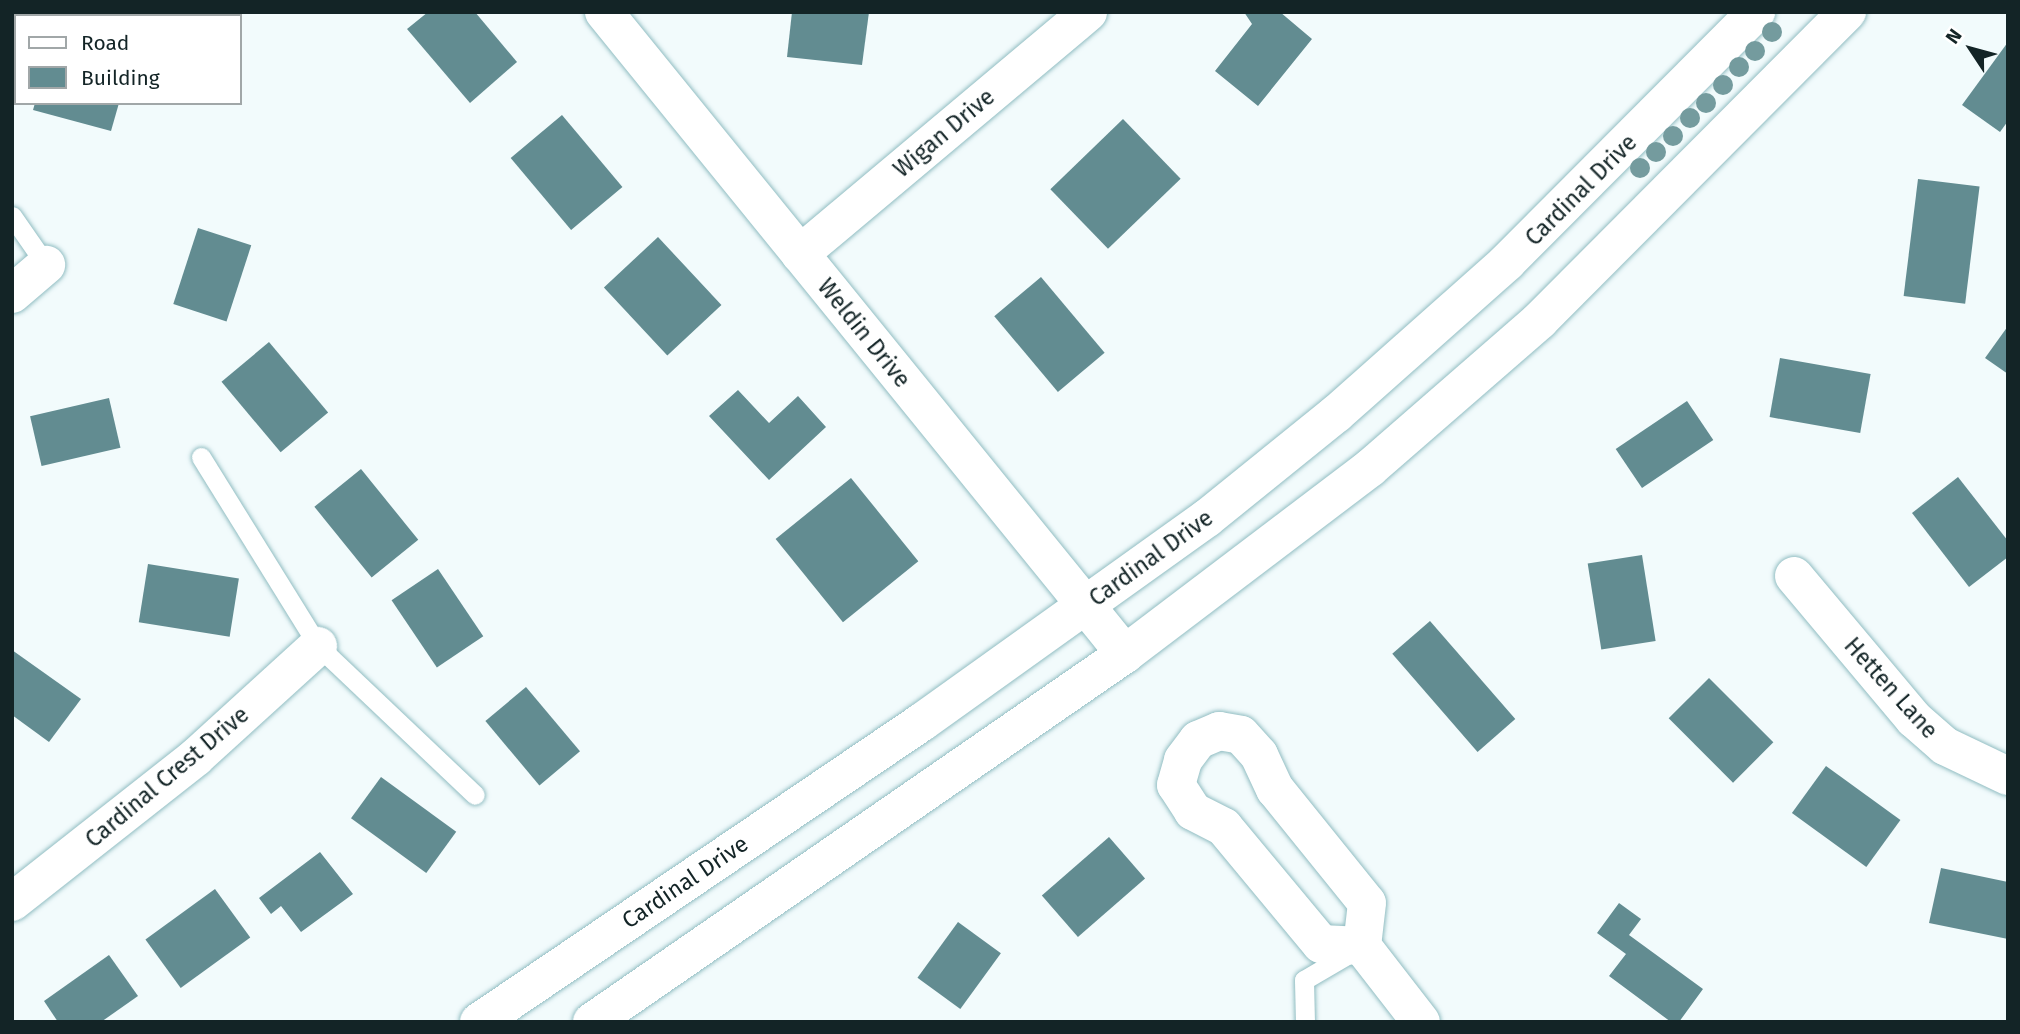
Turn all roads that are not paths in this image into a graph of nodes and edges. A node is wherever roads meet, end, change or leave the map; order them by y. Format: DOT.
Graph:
graph roads {
  1 [pos="604,12"];
  2 [pos="1088,12"];
  3 [pos="1756,12"];
  4 [pos="1847,12"];
  5 [pos="12,216"];
  6 [pos="800,254"];
  7 [pos="46,265"];
  8 [pos="12,294"];
  9 [pos="201,457"];
  10 [pos="1794,576"];
  11 [pos="1086,606"];
  12 [pos="318,646"];
  13 [pos="1125,654"];
  14 [pos="2008,776"];
  15 [pos="475,795"];
  16 [pos="12,902"];
  17 [pos="1362,946"];
  18 [pos="479,1022"];
  19 [pos="593,1022"];
  20 [pos="1304,1022"];
  21 [pos="1421,1022"];
  1 -- 6 [label="main road, Weldin Drive"];
  2 -- 6 [label="main road, Wigan Drive"];
  3 -- 11 [label="main road, Cardinal Drive"];
  4 -- 13 [label="main road"];
  5 -- 7 [label="lane"];
  6 -- 11 [label="main road, Weldin Drive"];
  7 -- 8 [label="main road"];
  9 -- 12 [label="lane"];
  10 -- 14 [label="main road, Hetten Lane"];
  11 -- 13 [label="main road, Weldin Drive"];
  11 -- 18 [label="main road, Cardinal Drive"];
  12 -- 15 [label="lane"];
  12 -- 16 [label="main road, Cardinal Crest Drive"];
  13 -- 19 [label="main road"];
  17 -- 17 [label="main road"];
  17 -- 20 [label="lane"];
  17 -- 21 [label="main road"];
}
